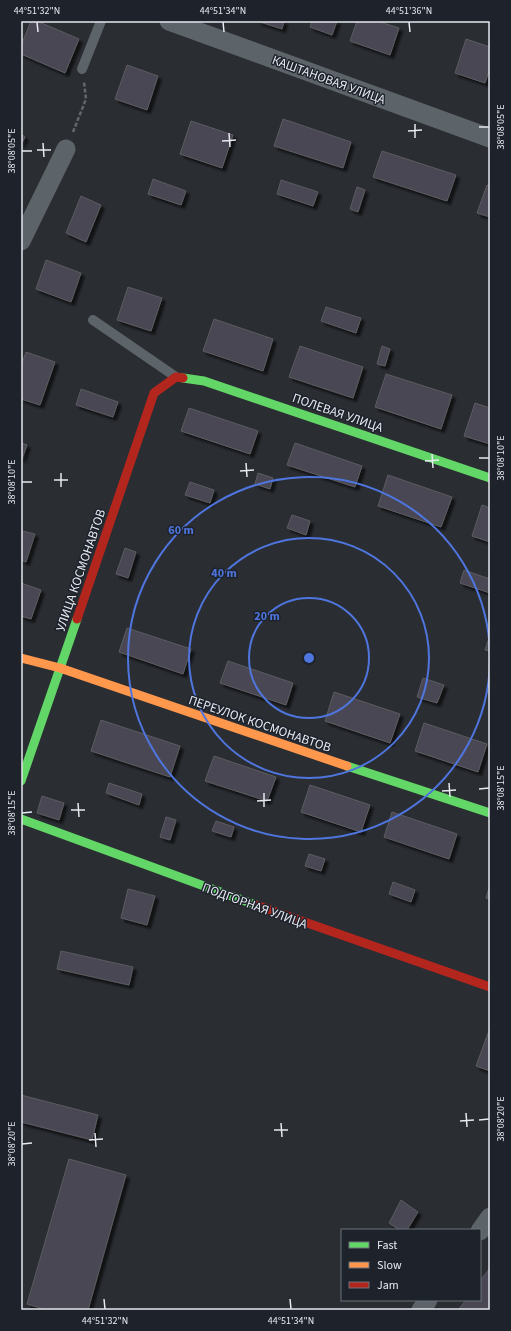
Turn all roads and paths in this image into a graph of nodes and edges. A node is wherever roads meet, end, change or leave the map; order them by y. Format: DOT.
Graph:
graph roads {
  1 [pos="101,21"];
  2 [pos="169,21"];
  3 [pos="82,69"];
  4 [pos="490,138"];
  5 [pos="66,149"];
  6 [pos="21,241"];
  7 [pos="93,320"];
  8 [pos="176,377"];
  9 [pos="490,478"];
  10 [pos="21,658"];
  11 [pos="60,668"];
  12 [pos="21,781"];
  13 [pos="490,812"];
  14 [pos="21,819"];
  15 [pos="490,987"];
  16 [pos="490,1217"];
  17 [pos="481,1230"];
  18 [pos="427,1301"];
  19 [pos="420,1310"];
  1 -- 3 [label="lane"];
  2 -- 4 [label="street, КАШТАНОВАЯ УЛИЦА"];
  3 -- 5 [label="path"];
  5 -- 6 [label="street"];
  7 -- 8 [label="lane"];
  8 -- 9 [label="street, ПОЛЕВАЯ УЛИЦА"];
  8 -- 11 [label="street, УЛИЦА КОСМОНАВТОВ"];
  10 -- 11 [label="street, ПЕРЕУЛОК КОСМОНАВТОВ"];
  11 -- 12 [label="street, УЛИЦА КОСМОНАВТОВ"];
  11 -- 13 [label="street, ПЕРЕУЛОК КОСМОНАВТОВ"];
  14 -- 15 [label="street, ПОДГОРНАЯ УЛИЦА"];
  16 -- 17 [label="street"];
  18 -- 19 [label="street"];
}
